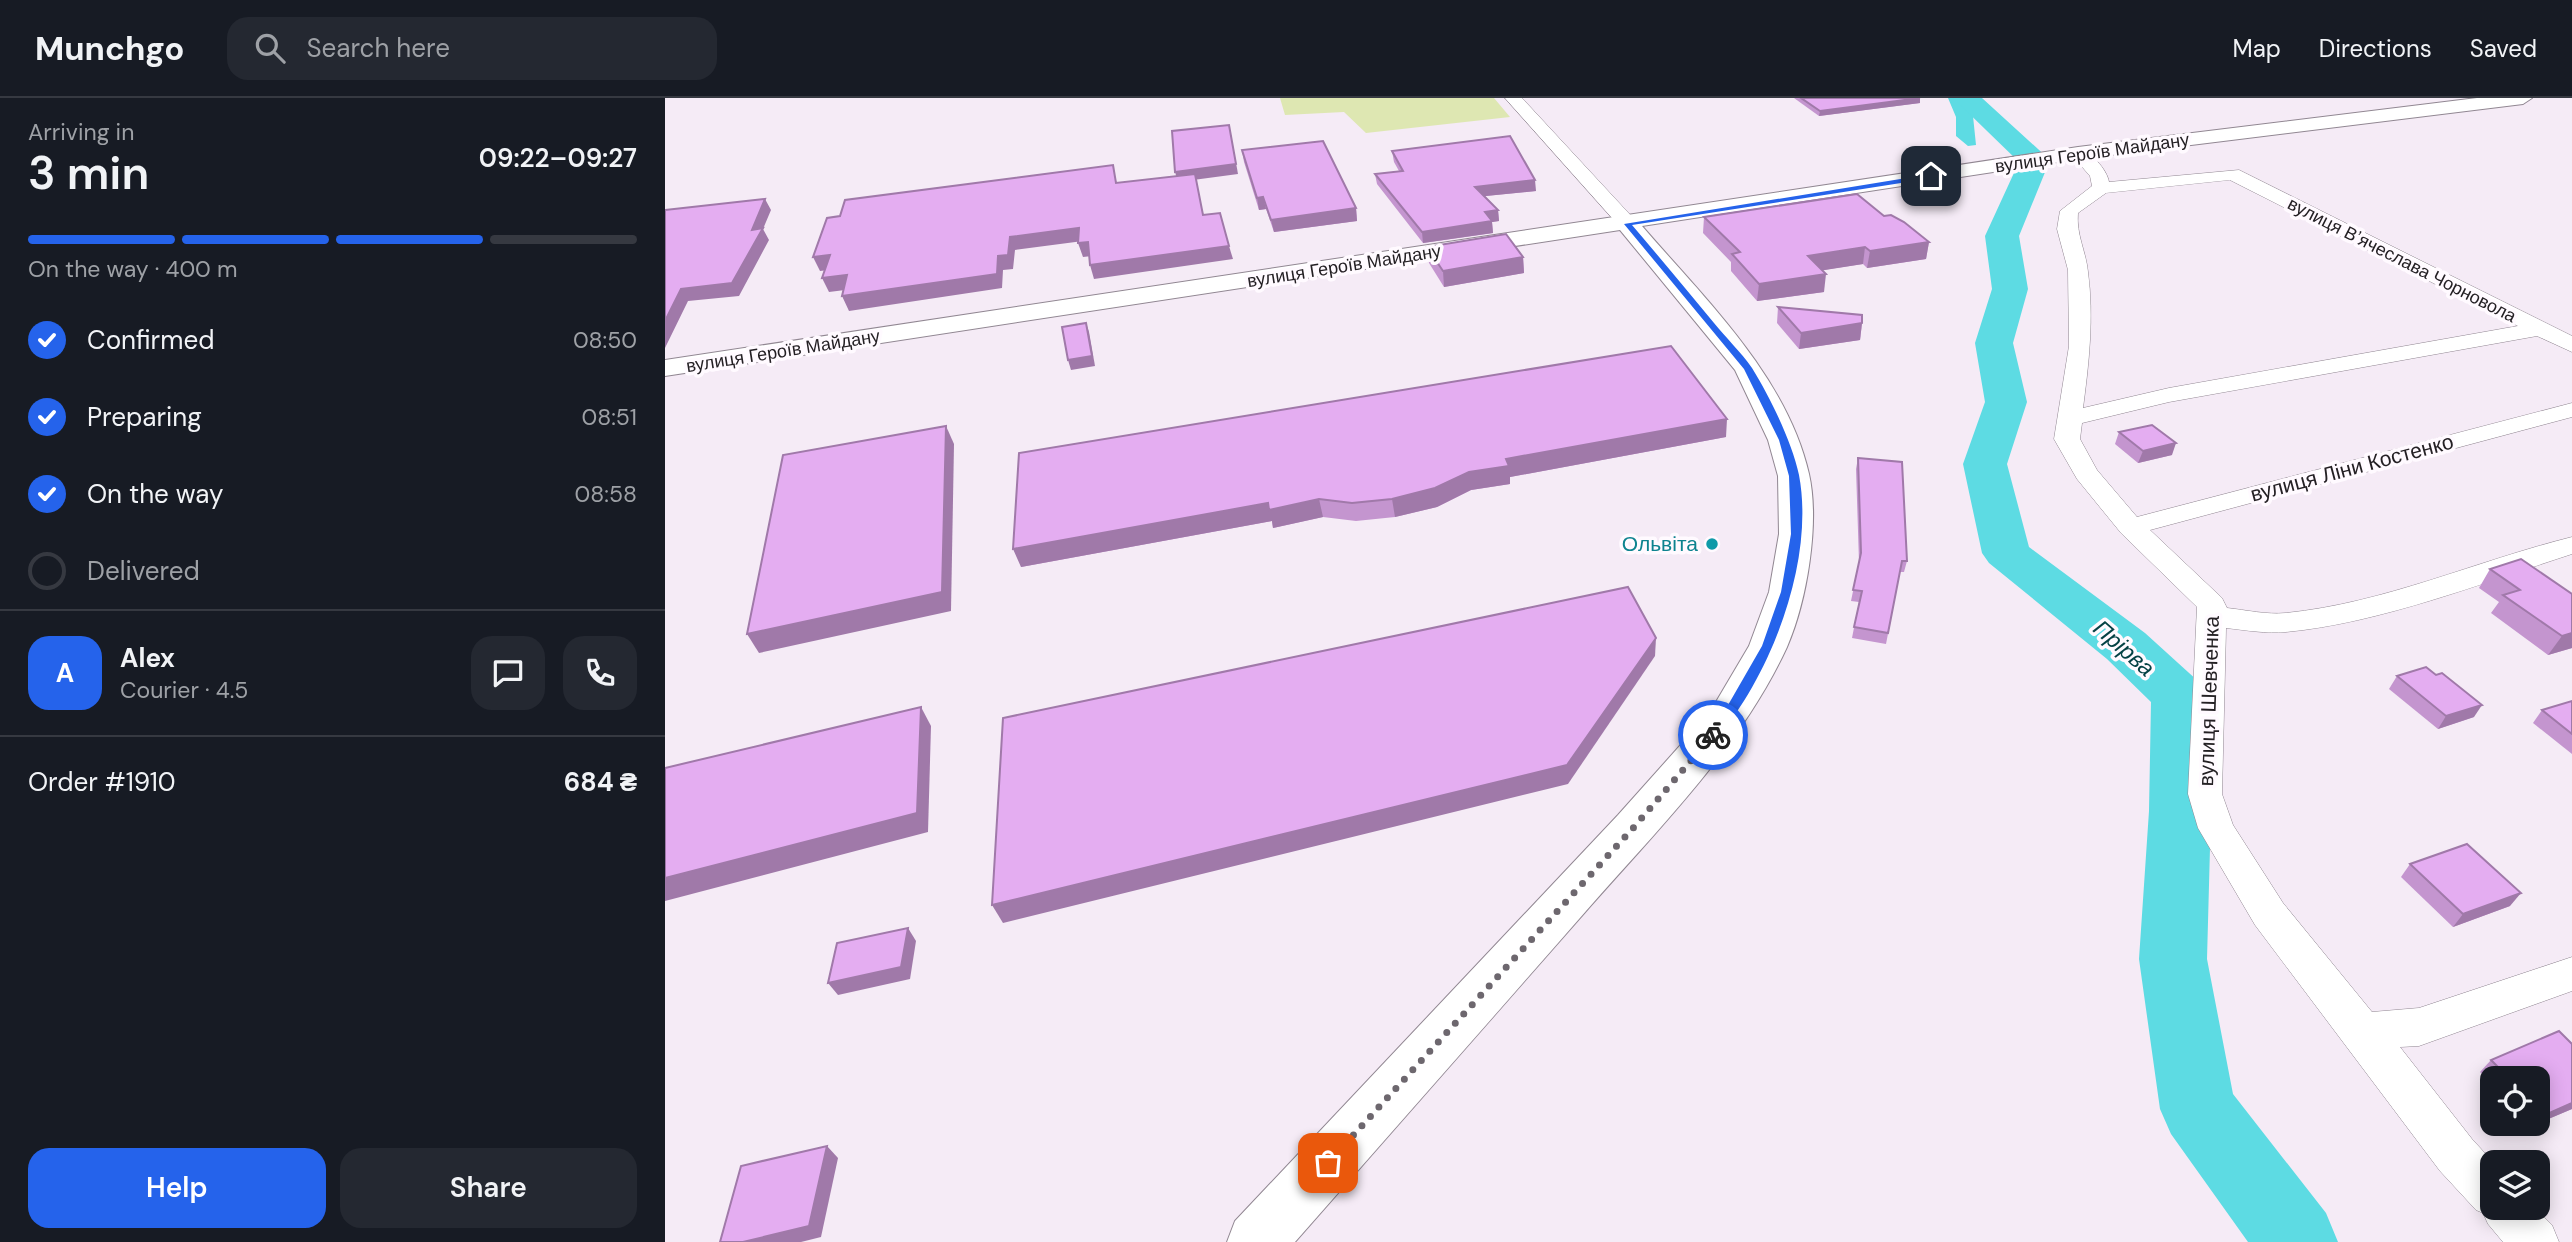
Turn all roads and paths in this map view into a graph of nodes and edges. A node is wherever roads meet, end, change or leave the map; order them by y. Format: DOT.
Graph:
graph roads {
  1 [pos="1513,98"];
  2 [pos="2523,98"];
  3 [pos="2078,153"];
  4 [pos="2101,188"];
  5 [pos="1627,224"];
  6 [pos="2540,329"];
  7 [pos="2572,345"];
  8 [pos="665,369"];
  9 [pos="2572,410"];
  10 [pos="2068,419"];
  11 [pos="2131,527"];
  12 [pos="2572,545"];
  13 [pos="2213,617"];
  14 [pos="2572,974"];
  15 [pos="2363,1031"];
  16 [pos="2480,1181"];
  17 [pos="2515,1220"];
  18 [pos="1256,1242"];
  19 [pos="2535,1242"];
  1 -- 5 [label="street"];
  2 -- 3 [label="street, вулиця Героїв Майдану"];
  3 -- 4 [label="street"];
  3 -- 5 [label="street, вулиця Героїв Майдану"];
  4 -- 6 [label="street, вулиця Вʼячеслава Чорновола"];
  4 -- 10 [label="street, вулиця Шевченка"];
  5 -- 8 [label="street, вулиця Героїв Майдану"];
  5 -- 18 [label="street"];
  6 -- 7 [label="street, вулиця Вʼячеслава Чорновола"];
  6 -- 10 [label="street"];
  9 -- 11 [label="street, вулиця Ліни Костенко"];
  10 -- 11 [label="street, вулиця Шевченка"];
  11 -- 13 [label="street, вулиця Шевченка"];
  12 -- 13 [label="street"];
  13 -- 15 [label="street, вулиця Шевченка"];
  14 -- 15 [label="street"];
  15 -- 16 [label="street, вулиця Шевченка"];
  17 -- 19 [label="street"];
}
